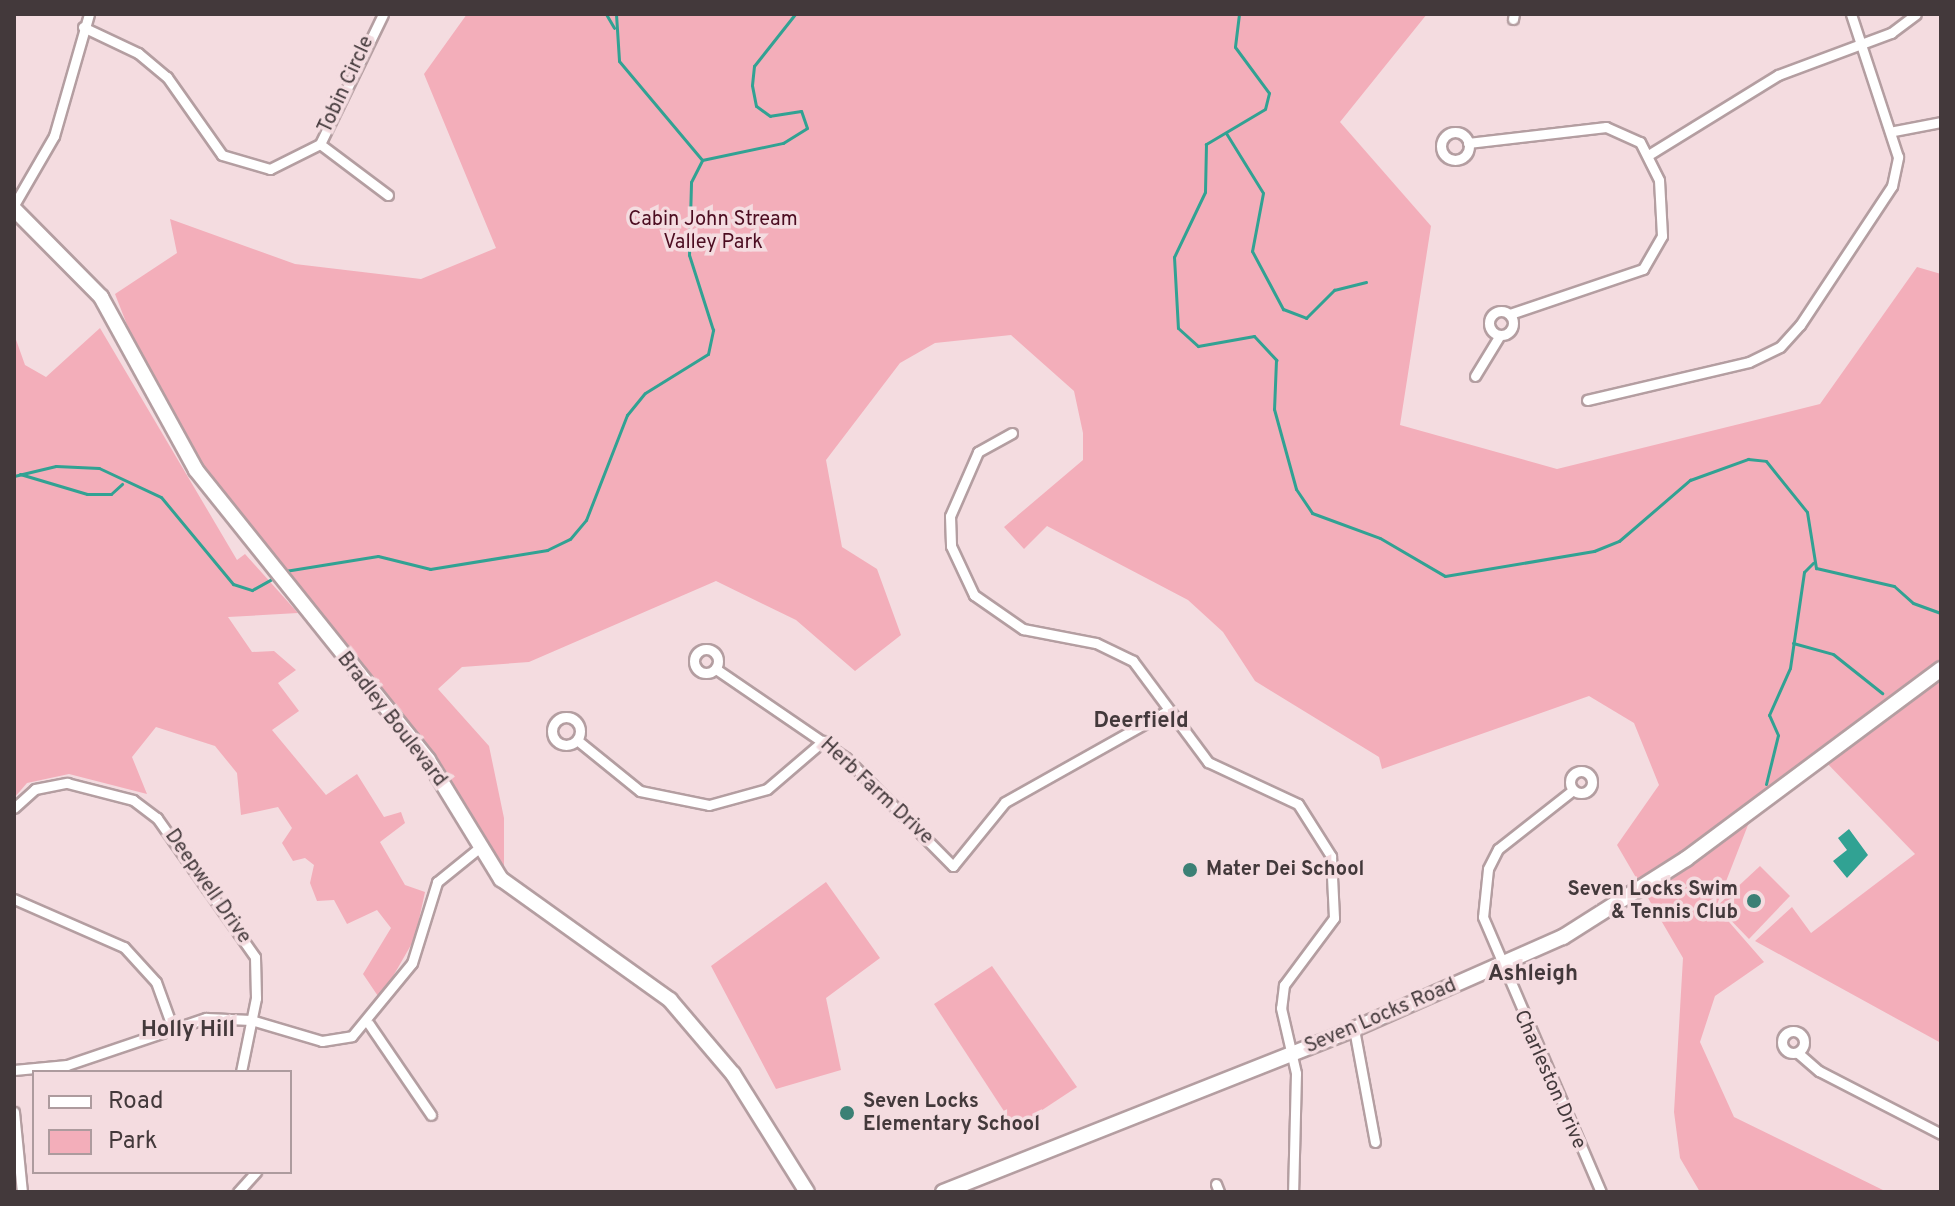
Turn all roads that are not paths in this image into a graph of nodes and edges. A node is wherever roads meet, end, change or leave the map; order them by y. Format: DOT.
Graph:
graph roads {
  1 [pos="89,14"];
  2 [pos="383,14"];
  3 [pos="1851,14"];
  4 [pos="1916,14"];
  5 [pos="83,27"];
  6 [pos="1862,44"];
  7 [pos="1941,122"];
  8 [pos="1894,131"];
  9 [pos="1468,143"];
  10 [pos="320,144"];
  11 [pos="1650,154"];
  12 [pos="388,195"];
  13 [pos="14,207"];
  14 [pos="1510,314"];
  15 [pos="1500,335"];
  16 [pos="1475,376"];
  17 [pos="1587,400"];
  18 [pos="1012,433"];
  19 [pos="716,669"];
  20 [pos="1941,669"];
  21 [pos="1167,711"];
  22 [pos="577,740"];
  23 [pos="823,741"];
  24 [pos="1573,790"];
  25 [pos="14,808"];
  26 [pos="479,848"];
  27 [pos="14,899"];
  28 [pos="1500,967"];
  29 [pos="251,1020"];
  30 [pos="369,1024"];
  31 [pos="173,1029"];
  32 [pos="1354,1029"];
  33 [pos="1798,1053"];
  34 [pos="1290,1055"];
  35 [pos="241,1070"];
  36 [pos="14,1071"];
  37 [pos="14,1112"];
  38 [pos="431,1115"];
  39 [pos="1941,1134"];
  40 [pos="1375,1142"];
  41 [pos="254,1174"];
  42 [pos="22,1192"];
  43 [pos="238,1192"];
  44 [pos="807,1192"];
  45 [pos="943,1192"];
  46 [pos="1293,1192"];
  47 [pos="1601,1192"];
  1 -- 5 [label="street"];
  2 -- 10 [label="street, Tobin Circle"];
  3 -- 6 [label="street"];
  4 -- 6 [label="street"];
  5 -- 10 [label="street, Tobin Circle"];
  5 -- 13 [label="street"];
  6 -- 8 [label="street"];
  6 -- 11 [label="street"];
  7 -- 8 [label="street"];
  8 -- 17 [label="street"];
  9 -- 11 [label="street"];
  10 -- 12 [label="street"];
  11 -- 14 [label="street"];
  13 -- 26 [label="main road, Bradley Boulevard"];
  14 -- 15 [label="street"];
  14 -- 15 [label="street"];
  15 -- 16 [label="street"];
  18 -- 21 [label="street"];
  19 -- 23 [label="street, Herb Farm Drive"];
  20 -- 28 [label="main road, Seven Locks Road"];
  21 -- 23 [label="street, Herb Farm Drive"];
  21 -- 34 [label="street"];
  22 -- 23 [label="street"];
  24 -- 28 [label="street, Charleston Drive"];
  25 -- 29 [label="street, Deepwell Drive"];
  26 -- 30 [label="street"];
  26 -- 44 [label="main road, Bradley Boulevard"];
  27 -- 31 [label="street"];
  28 -- 32 [label="main road, Seven Locks Road"];
  28 -- 47 [label="street, Charleston Drive"];
  29 -- 30 [label="street"];
  29 -- 31 [label="street"];
  29 -- 35 [label="street, Deepwell Drive"];
  30 -- 38 [label="street"];
  31 -- 36 [label="street"];
  32 -- 34 [label="main road, Seven Locks Road"];
  32 -- 40 [label="street"];
  33 -- 39 [label="street"];
  34 -- 45 [label="main road, Seven Locks Road"];
  34 -- 46 [label="street"];
  37 -- 42 [label="street"];
  41 -- 43 [label="street"];
}
